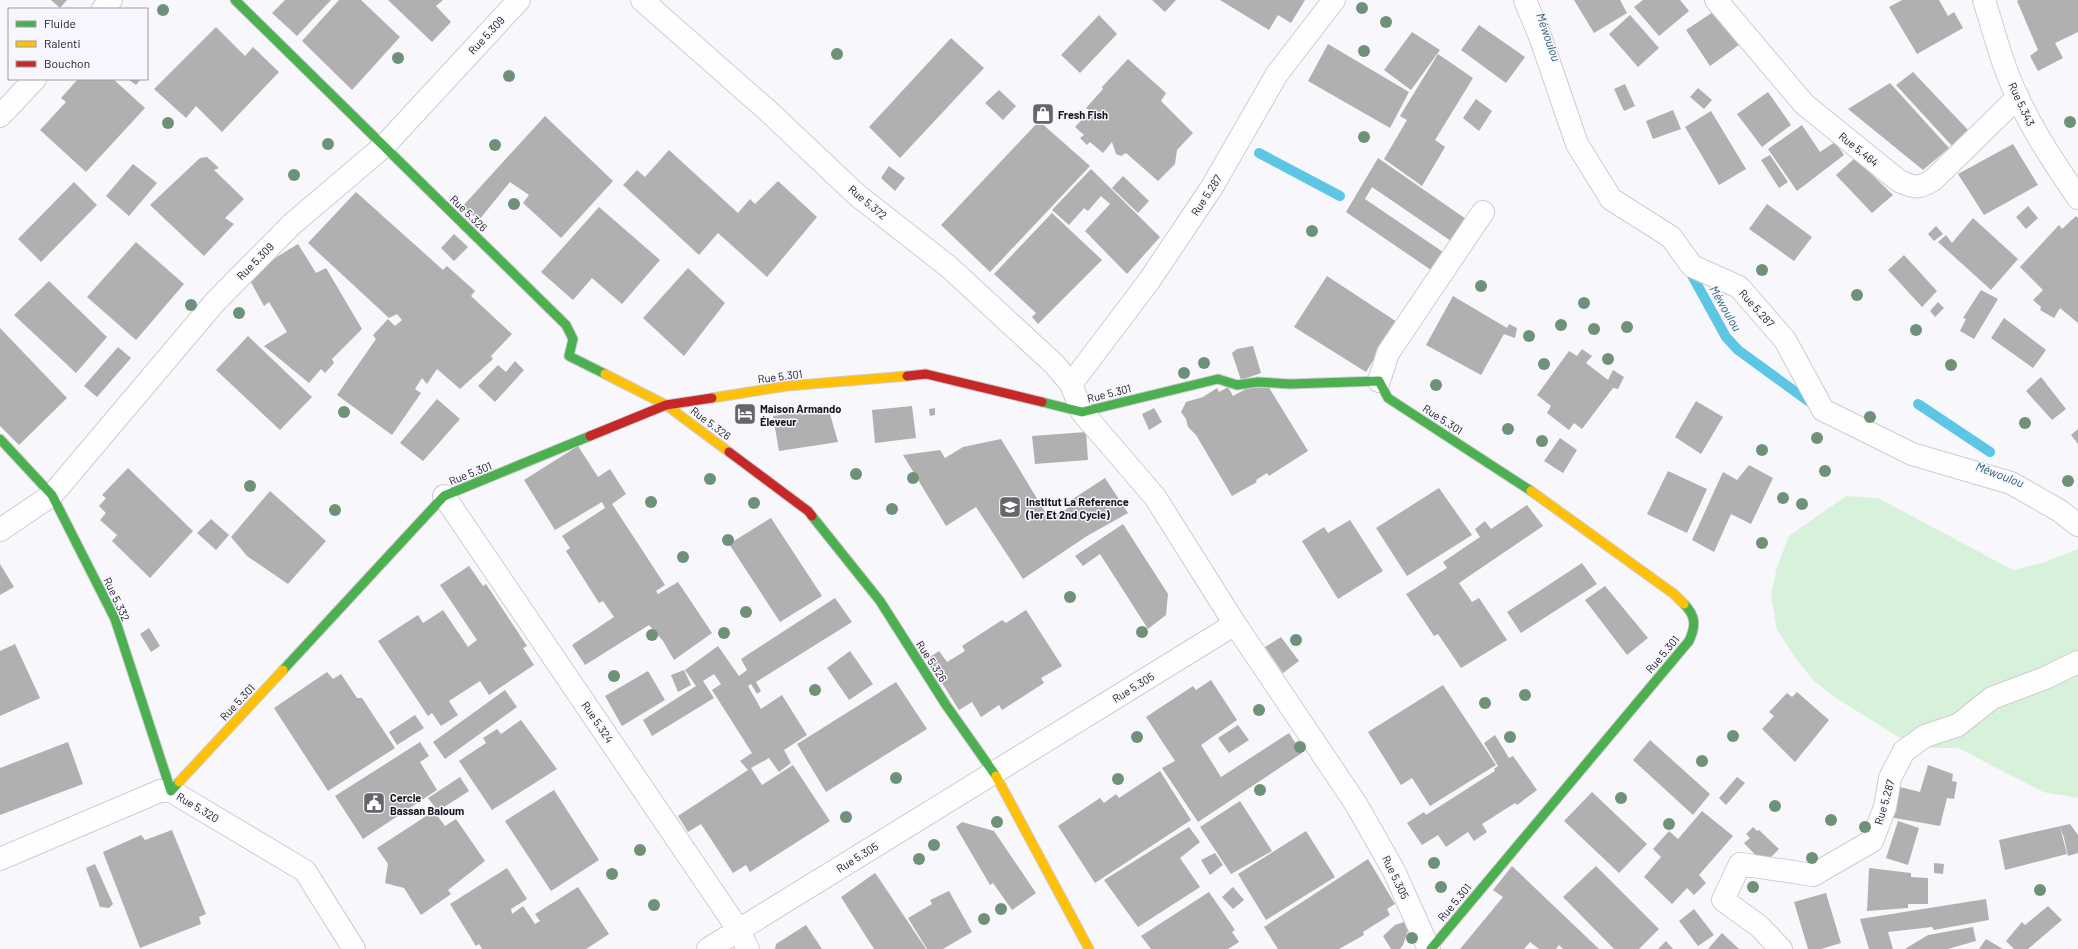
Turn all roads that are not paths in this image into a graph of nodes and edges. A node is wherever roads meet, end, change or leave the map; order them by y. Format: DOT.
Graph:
graph roads {
  1 [pos="112,0"];
  2 [pos="235,0"];
  3 [pos="519,0"];
  4 [pos="642,0"];
  5 [pos="1334,0"];
  6 [pos="1525,0"];
  7 [pos="1716,0"];
  8 [pos="1984,0"];
  9 [pos="104,8"];
  10 [pos="34,80"];
  11 [pos="2018,97"];
  12 [pos="0,116"];
  13 [pos="384,146"];
  14 [pos="2078,198"];
  15 [pos="1483,212"];
  16 [pos="1379,381"];
  17 [pos="1071,384"];
  18 [pos="666,405"];
  19 [pos="1082,412"];
  20 [pos="0,439"];
  21 [pos="52,495"];
  22 [pos="444,496"];
  23 [pos="2078,525"];
  24 [pos="0,530"];
  25 [pos="1235,624"];
  26 [pos="2078,662"];
  27 [pos="994,772"];
  28 [pos="171,791"];
  29 [pos="0,859"];
  30 [pos="738,929"];
  31 [pos="354,949"];
  32 [pos="708,949"];
  33 [pos="748,949"];
  34 [pos="1089,949"];
  35 [pos="1430,949"];
  36 [pos="1781,949"];
  1 -- 9 [label="street"];
  2 -- 13 [label="street, Rue 5.326"];
  3 -- 13 [label="street, Rue 5.309"];
  4 -- 17 [label="street, Rue 5.372"];
  5 -- 17 [label="street, Rue 5.287"];
  6 -- 23 [label="street, Rue 5.287"];
  7 -- 11 [label="street, Rue 5.464"];
  8 -- 11 [label="street, Rue 5.343"];
  10 -- 12 [label="street"];
  11 -- 14 [label="street, Rue 5.343"];
  13 -- 18 [label="street, Rue 5.326"];
  13 -- 21 [label="street, Rue 5.309"];
  15 -- 16 [label="street"];
  16 -- 19 [label="street, Rue 5.301"];
  16 -- 35 [label="street, Rue 5.301"];
  17 -- 19 [label="street, Rue 5.372"];
  18 -- 19 [label="street, Rue 5.301"];
  18 -- 22 [label="street, Rue 5.301"];
  18 -- 27 [label="street, Rue 5.326"];
  19 -- 25 [label="street, Rue 5.372"];
  20 -- 21 [label="street, Rue 5.332"];
  21 -- 24 [label="street, Rue 5.309"];
  21 -- 28 [label="street, Rue 5.332"];
  22 -- 28 [label="street, Rue 5.301"];
  22 -- 30 [label="street, Rue 5.324"];
  25 -- 27 [label="street, Rue 5.305"];
  25 -- 35 [label="street, Rue 5.305"];
  26 -- 36 [label="street, Rue 5.287"];
  27 -- 30 [label="street, Rue 5.305"];
  27 -- 34 [label="street, Rue 5.326"];
  28 -- 29 [label="street, Rue 5.320"];
  28 -- 31 [label="street, Rue 5.320"];
  30 -- 32 [label="street, Rue 5.305"];
  30 -- 33 [label="street, Rue 5.324"];
}
